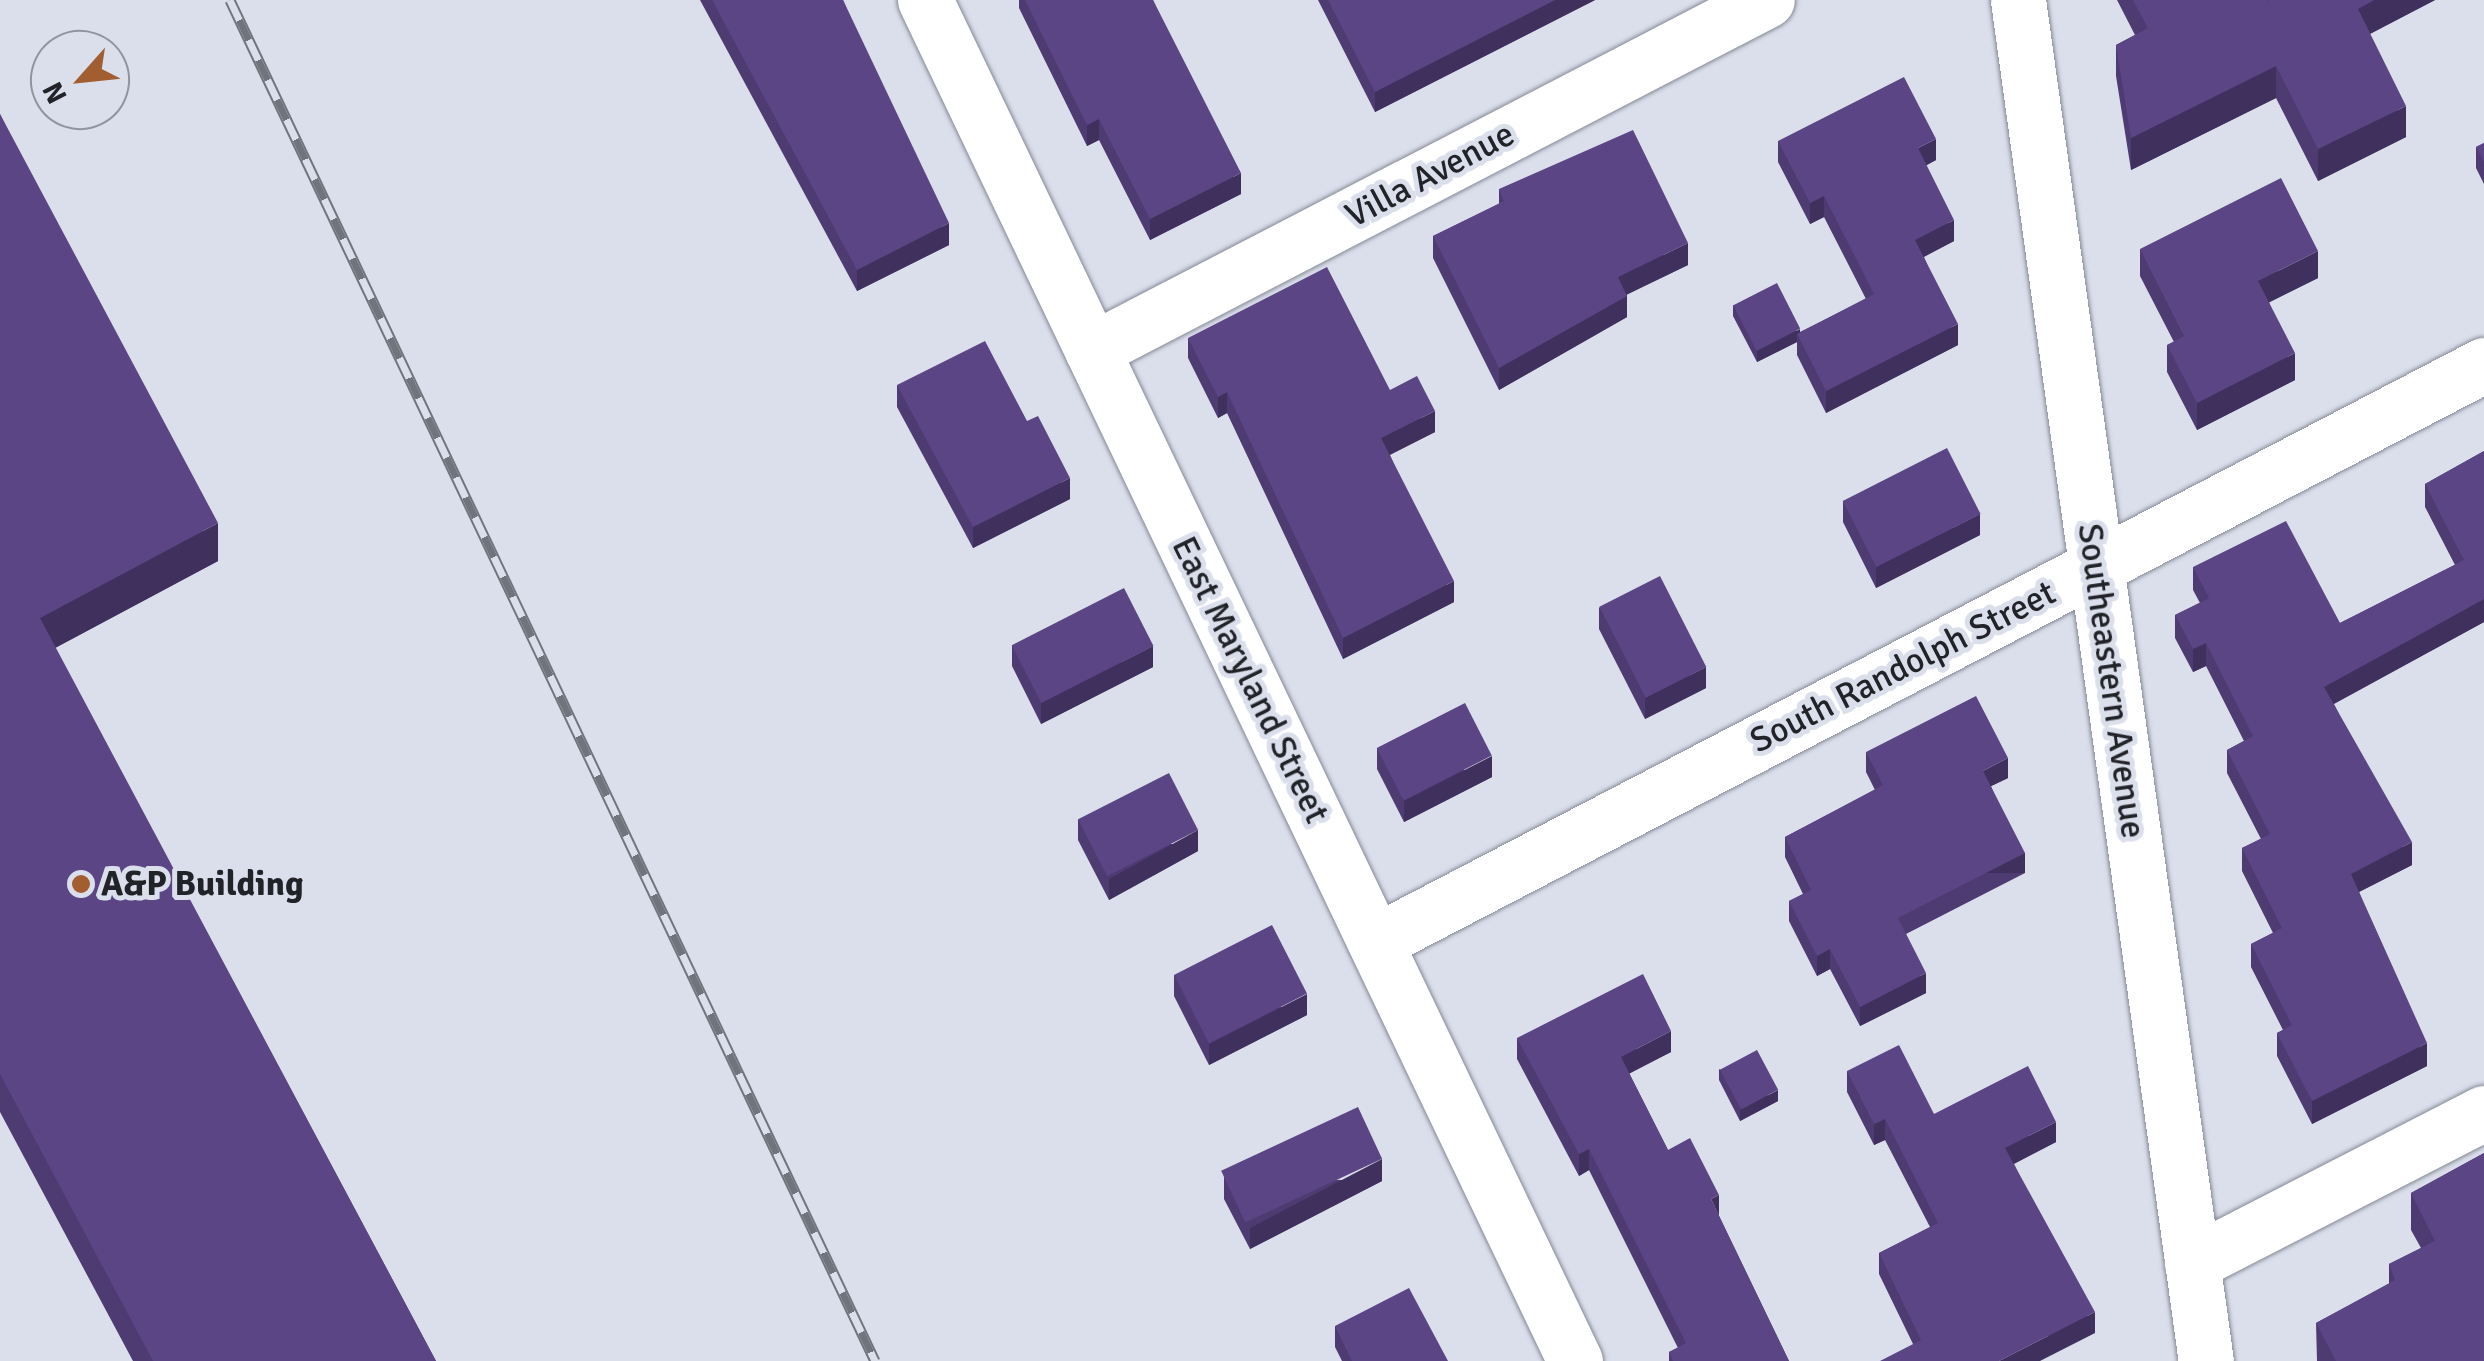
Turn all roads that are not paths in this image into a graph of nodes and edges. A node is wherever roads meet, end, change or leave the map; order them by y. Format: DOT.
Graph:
graph roads {
  1 [pos="924,0"];
  2 [pos="1766,0"];
  3 [pos="2018,0"];
  4 [pos="1092,350"];
  5 [pos="2484,365"];
  6 [pos="2095,567"];
  7 [pos="1375,942"];
  8 [pos="2484,1113"];
  9 [pos="2192,1263"];
  10 [pos="1575,1361"];
  11 [pos="2206,1361"];
  1 -- 4 [label="street, East Maryland Street"];
  2 -- 4 [label="street, Villa Avenue"];
  3 -- 6 [label="street, Southeastern Avenue"];
  4 -- 7 [label="street, East Maryland Street"];
  5 -- 6 [label="street, South Randolph Street"];
  6 -- 7 [label="street, South Randolph Street"];
  6 -- 9 [label="street, Southeastern Avenue"];
  7 -- 10 [label="street, East Maryland Street"];
  8 -- 9 [label="street"];
  9 -- 11 [label="street, Southeastern Avenue"];
}
